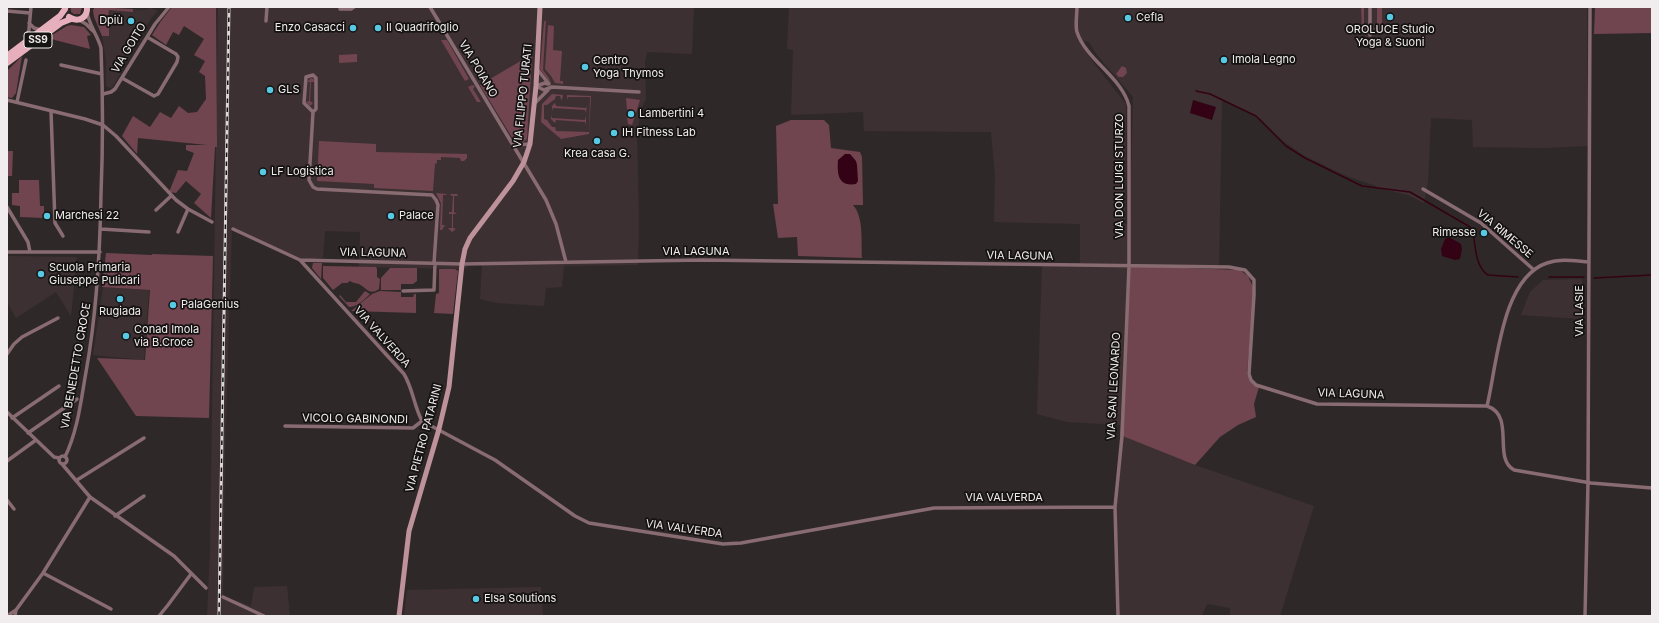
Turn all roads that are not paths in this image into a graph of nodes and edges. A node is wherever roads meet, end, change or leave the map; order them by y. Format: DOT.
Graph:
graph roads {
  1 [pos="31,7"];
  2 [pos="168,7"];
  3 [pos="267,7"];
  4 [pos="354,7"];
  5 [pos="430,7"];
  6 [pos="540,7"];
  7 [pos="1077,7"];
  8 [pos="1370,7"];
  9 [pos="1590,7"];
  10 [pos="65,8"];
  11 [pos="87,9"];
  12 [pos="340,9"];
  13 [pos="7,10"];
  14 [pos="30,13"];
  15 [pos="71,19"];
  16 [pos="78,20"];
  17 [pos="266,21"];
  18 [pos="29,23"];
  19 [pos="42,30"];
  20 [pos="96,32"];
  21 [pos="1370,35"];
  22 [pos="147,37"];
  23 [pos="28,40"];
  24 [pos="7,56"];
  25 [pos="26,60"];
  26 [pos="7,63"];
  27 [pos="61,65"];
  28 [pos="537,68"];
  29 [pos="102,74"];
  30 [pos="122,78"];
  31 [pos="549,84"];
  32 [pos="536,86"];
  33 [pos="550,88"];
  34 [pos="639,92"];
  35 [pos="103,94"];
  36 [pos="7,100"];
  37 [pos="17,102"];
  38 [pos="316,104"];
  39 [pos="534,104"];
  40 [pos="309,108"];
  41 [pos="51,111"];
  42 [pos="313,112"];
  43 [pos="103,125"];
  44 [pos="510,141"];
  45 [pos="530,144"];
  46 [pos="524,162"];
  47 [pos="1423,189"];
  48 [pos="171,196"];
  49 [pos="7,208"];
  50 [pos="188,209"];
  51 [pos="156,210"];
  52 [pos="212,222"];
  53 [pos="101,229"];
  54 [pos="233,229"];
  55 [pos="148,232"];
  56 [pos="178,232"];
  57 [pos="63,236"];
  58 [pos="7,252"];
  59 [pos="30,252"];
  60 [pos="100,252"];
  61 [pos="300,260"];
  62 [pos="566,262"];
  63 [pos="1589,262"];
  64 [pos="435,263"];
  65 [pos="462,264"];
  66 [pos="1129,266"];
  67 [pos="1534,270"];
  68 [pos="403,291"];
  69 [pos="58,318"];
  70 [pos="7,354"];
  71 [pos="59,386"];
  72 [pos="77,399"];
  73 [pos="1487,406"];
  74 [pos="7,412"];
  75 [pos="12,418"];
  76 [pos="422,421"];
  77 [pos="285,426"];
  78 [pos="439,429"];
  79 [pos="28,433"];
  80 [pos="144,438"];
  81 [pos="36,440"];
  82 [pos="65,457"];
  83 [pos="59,458"];
  84 [pos="7,461"];
  85 [pos="64,463"];
  86 [pos="77,480"];
  87 [pos="1588,482"];
  88 [pos="1652,488"];
  89 [pos="144,496"];
  90 [pos="90,497"];
  91 [pos="7,500"];
  92 [pos="1115,507"];
  93 [pos="14,509"];
  94 [pos="115,516"];
  95 [pos="43,573"];
  96 [pos="191,574"];
  97 [pos="206,588"];
  98 [pos="223,597"];
  99 [pos="111,609"];
  100 [pos="16,610"];
  101 [pos="8,616"];
  102 [pos="15,616"];
  103 [pos="158,616"];
  104 [pos="264,616"];
  105 [pos="399,616"];
  106 [pos="1118,616"];
  107 [pos="1585,616"];
  1 -- 14 [label="street"];
  2 -- 22 [label="street, VIA GOITO"];
  3 -- 17 [label="street"];
  4 -- 12 [label="street"];
  5 -- 44 [label="street, VIA POIANO"];
  6 -- 28 [label="main road, VIA FILIPPO TURATI"];
  7 -- 66 [label="street, VIA DON LUIGI STURZO"];
  8 -- 21 [label="street"];
  9 -- 63 [label="street, VIA LASIE"];
  10 -- 15 [label="main road"];
  10 -- 19 [label="main road, SS9"];
  11 -- 16 [label="main road"];
  11 -- 20 [label="street, VIA BENEDETTO CROCE"];
  13 -- 14 [label="street"];
  14 -- 18 [label="street"];
  15 -- 16 [label="main road"];
  15 -- 26 [label="main road, SS9"];
  16 -- 20 [label="street"];
  18 -- 19 [label="street"];
  18 -- 23 [label="street"];
  19 -- 23 [label="main road, SS9"];
  20 -- 29 [label="street, VIA BENEDETTO CROCE"];
  22 -- 30 [label="street, VIA GOITO"];
  22 -- 30 [label="street"];
  23 -- 24 [label="main road, SS9"];
  25 -- 37 [label="street"];
  27 -- 29 [label="street"];
  28 -- 31 [label="street"];
  28 -- 32 [label="main road, VIA FILIPPO TURATI"];
  29 -- 35 [label="street, VIA BENEDETTO CROCE"];
  30 -- 35 [label="street, VIA GOITO"];
  31 -- 32 [label="street"];
  31 -- 33 [label="street"];
  32 -- 33 [label="street"];
  32 -- 39 [label="main road, VIA FILIPPO TURATI"];
  33 -- 34 [label="street"];
  33 -- 39 [label="street"];
  35 -- 43 [label="street, VIA BENEDETTO CROCE"];
  36 -- 37 [label="street"];
  37 -- 41 [label="street"];
  38 -- 40 [label="street"];
  38 -- 40 [label="street"];
  38 -- 42 [label="street"];
  39 -- 45 [label="main road, VIA FILIPPO TURATI"];
  40 -- 42 [label="street"];
  41 -- 43 [label="street"];
  41 -- 57 [label="street"];
  42 -- 64 [label="street"];
  43 -- 48 [label="street"];
  43 -- 53 [label="street, VIA BENEDETTO CROCE"];
  44 -- 45 [label="street"];
  44 -- 46 [label="street, VIA POIANO"];
  45 -- 46 [label="main road, VIA FILIPPO TURATI"];
  46 -- 62 [label="street, VIA POIANO"];
  46 -- 65 [label="main road, VIA FILIPPO TURATI"];
  47 -- 67 [label="street, VIA RIMESSE"];
  48 -- 50 [label="street"];
  48 -- 51 [label="street"];
  49 -- 59 [label="street"];
  50 -- 52 [label="street"];
  50 -- 56 [label="street"];
  53 -- 55 [label="street"];
  53 -- 60 [label="street, VIA BENEDETTO CROCE"];
  54 -- 61 [label="street, VIA LAGUNA"];
  58 -- 59 [label="street"];
  59 -- 60 [label="street"];
  60 -- 82 [label="street, VIA BENEDETTO CROCE"];
  61 -- 64 [label="street, VIA LAGUNA"];
  61 -- 76 [label="street, VIA VALVERDA"];
  62 -- 65 [label="street, VIA LAGUNA"];
  62 -- 66 [label="street, VIA LAGUNA"];
  63 -- 67 [label="street"];
  63 -- 87 [label="street, VIA LASIE"];
  64 -- 65 [label="street, VIA LAGUNA"];
  64 -- 68 [label="street"];
  65 -- 78 [label="main road, VIA PIETRO PATARINI"];
  66 -- 73 [label="street, VIA LAGUNA"];
  66 -- 92 [label="street, VIA SAN LEONARDO"];
  67 -- 73 [label="street"];
  69 -- 70 [label="street"];
  71 -- 75 [label="street"];
  72 -- 79 [label="street"];
  73 -- 87 [label="street"];
  74 -- 75 [label="street"];
  75 -- 79 [label="street"];
  76 -- 77 [label="street, VICOLO GABINONDI"];
  76 -- 78 [label="street, VIA VALVERDA"];
  78 -- 92 [label="street, VIA VALVERDA"];
  78 -- 105 [label="main road, VIA PIETRO PATARINI"];
  79 -- 81 [label="street"];
  80 -- 86 [label="street"];
  81 -- 83 [label="street"];
  81 -- 84 [label="street"];
  82 -- 83 [label="street"];
  82 -- 85 [label="street"];
  83 -- 85 [label="street"];
  85 -- 86 [label="street"];
  86 -- 90 [label="street"];
  87 -- 88 [label="street"];
  87 -- 107 [label="street, VIA LASIE"];
  89 -- 94 [label="street"];
  90 -- 94 [label="street"];
  90 -- 95 [label="street"];
  91 -- 93 [label="street"];
  92 -- 106 [label="street"];
  94 -- 96 [label="street"];
  95 -- 99 [label="street"];
  95 -- 100 [label="street"];
  96 -- 97 [label="street"];
  96 -- 103 [label="street"];
  98 -- 104 [label="street"];
  100 -- 101 [label="street"];
  100 -- 102 [label="street"];
}
